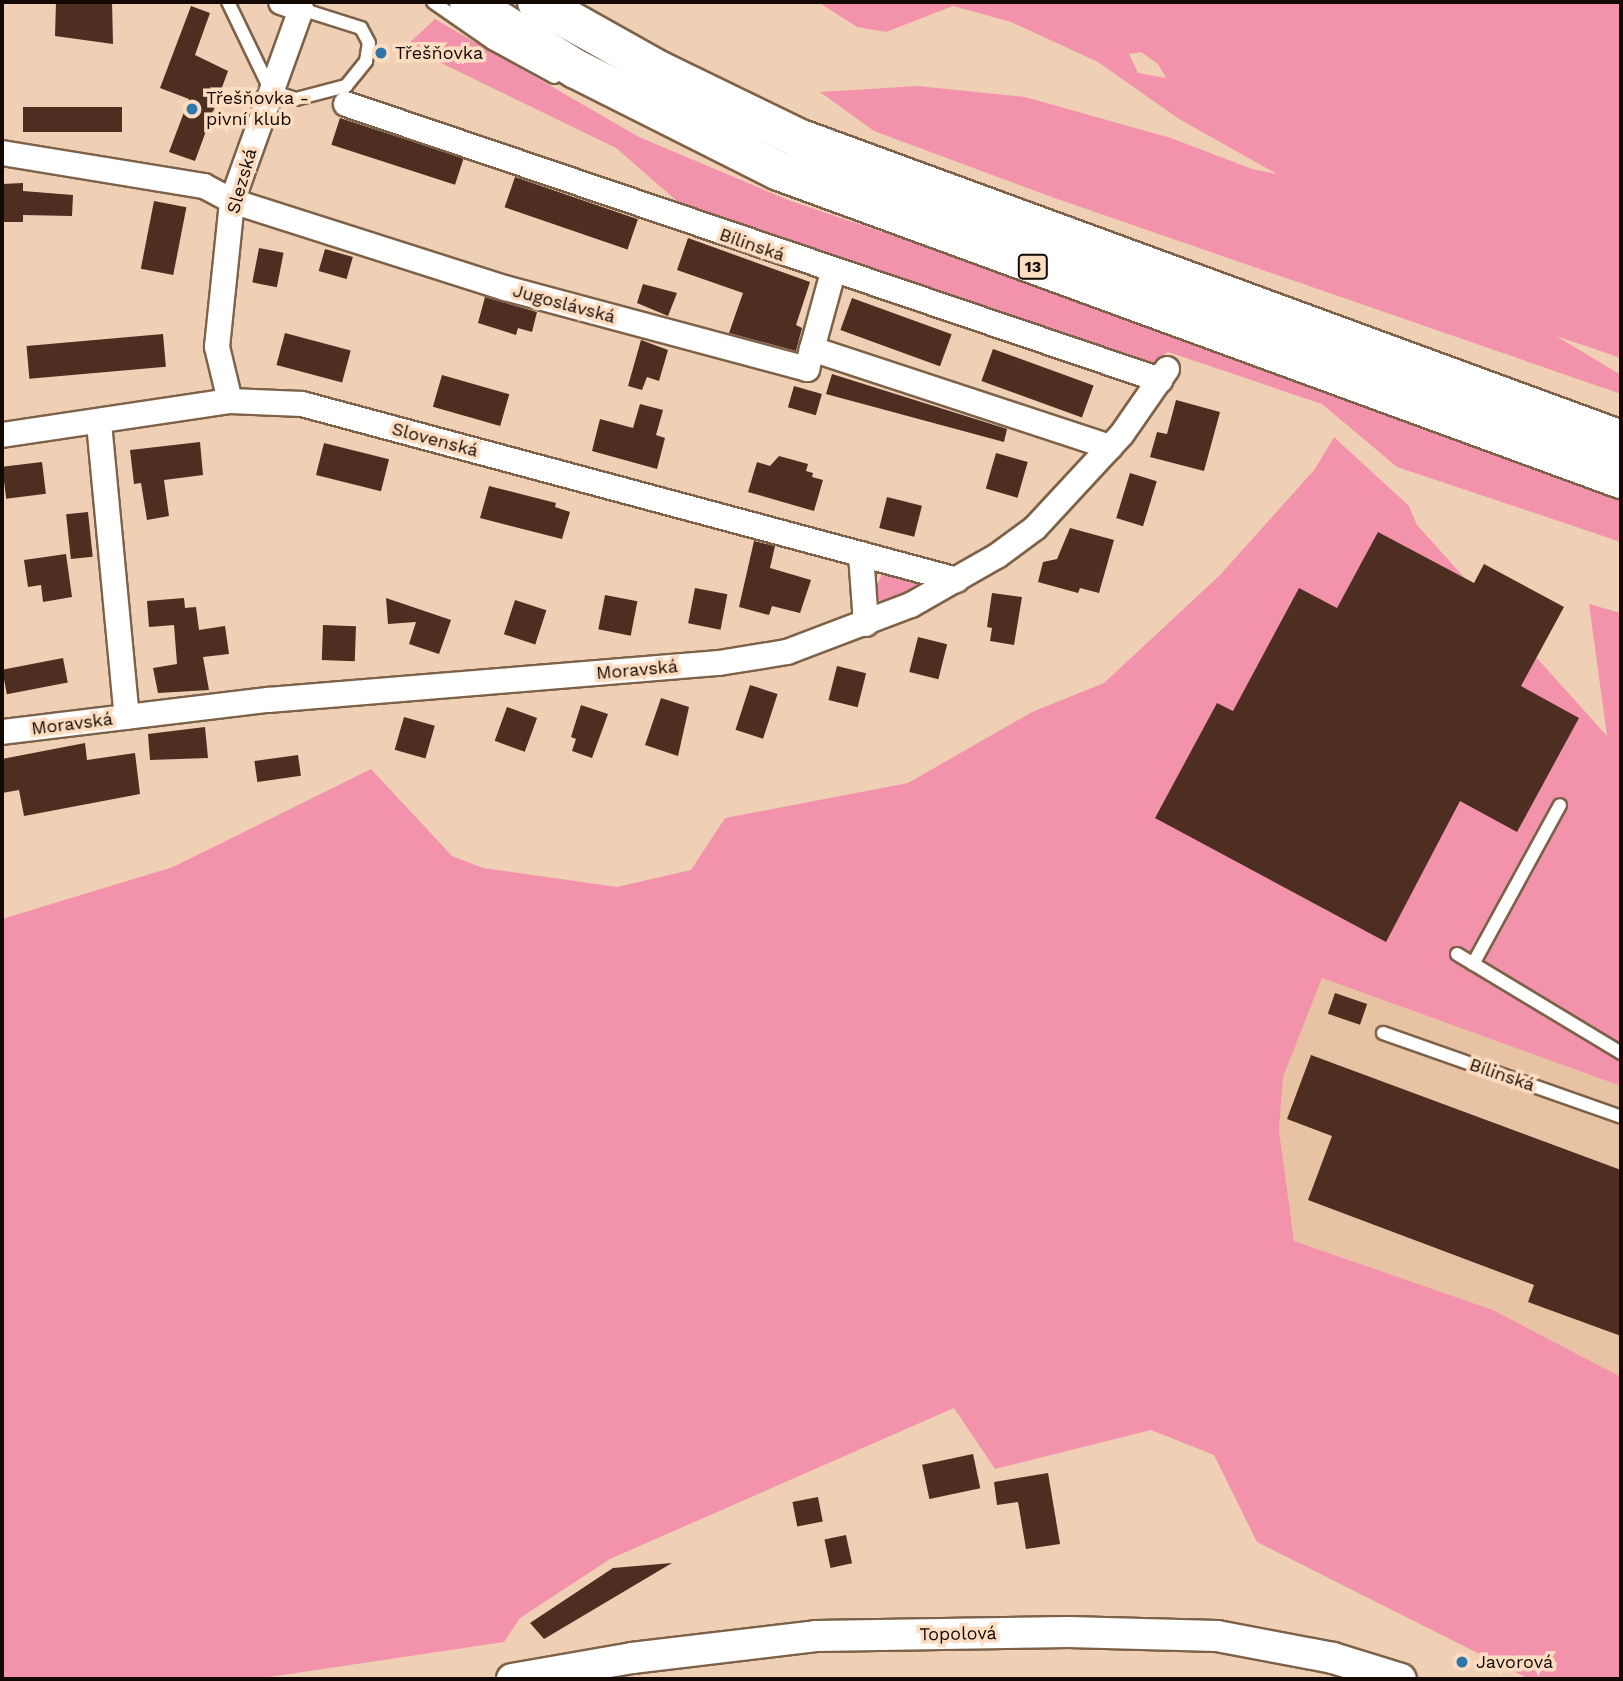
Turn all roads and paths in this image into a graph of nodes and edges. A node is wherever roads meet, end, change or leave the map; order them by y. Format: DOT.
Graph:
graph roads {
  1 [pos="228,2"];
  2 [pos="433,2"];
  3 [pos="469,2"];
  4 [pos="537,2"];
  5 [pos="296,4"];
  6 [pos="570,86"];
  7 [pos="271,91"];
  8 [pos="346,104"];
  9 [pos="705,152"];
  10 [pos="2,153"];
  11 [pos="779,171"];
  12 [pos="232,201"];
  13 [pos="833,272"];
  14 [pos="812,349"];
  15 [pos="1164,375"];
  16 [pos="230,401"];
  17 [pos="99,423"];
  18 [pos="2,435"];
  19 [pos="1621,440"];
  20 [pos="1110,447"];
  21 [pos="1621,479"];
  22 [pos="861,554"];
  23 [pos="957,580"];
  24 [pos="866,624"];
  25 [pos="127,717"];
  26 [pos="2,732"];
  27 [pos="1560,805"];
  28 [pos="1457,954"];
  29 [pos="1473,964"];
  30 [pos="1383,1033"];
  31 [pos="1621,1053"];
  32 [pos="1621,1117"];
  33 [pos="512,1679"];
  34 [pos="1401,1679"];
  1 -- 7 [label="lane"];
  2 -- 6 [label="lane"];
  3 -- 11 [label="highway, 13"];
  4 -- 19 [label="highway, 13"];
  5 -- 7 [label="street, Slezská"];
  5 -- 7 [label="lane"];
  7 -- 12 [label="street, Slezská"];
  8 -- 13 [label="street, Bílinská"];
  9 -- 11 [label="lane"];
  10 -- 12 [label="street, Jugoslávská"];
  11 -- 21 [label="highway, 13"];
  12 -- 14 [label="street, Jugoslávská"];
  12 -- 16 [label="street, Slezská"];
  13 -- 14 [label="street"];
  13 -- 15 [label="street, Bílinská"];
  14 -- 20 [label="street"];
  15 -- 20 [label="street, Moravská"];
  16 -- 17 [label="street, Slovenská"];
  16 -- 22 [label="street, Slovenská"];
  17 -- 18 [label="street, Slovenská"];
  17 -- 25 [label="street"];
  20 -- 23 [label="street, Moravská"];
  22 -- 23 [label="street, Slovenská"];
  22 -- 24 [label="street"];
  23 -- 24 [label="street, Moravská"];
  24 -- 25 [label="street, Moravská"];
  25 -- 26 [label="street, Moravská"];
  27 -- 29 [label="lane"];
  28 -- 29 [label="lane"];
  29 -- 31 [label="lane"];
  30 -- 32 [label="lane, Bílinská"];
  33 -- 34 [label="street, Topolová"];
}
